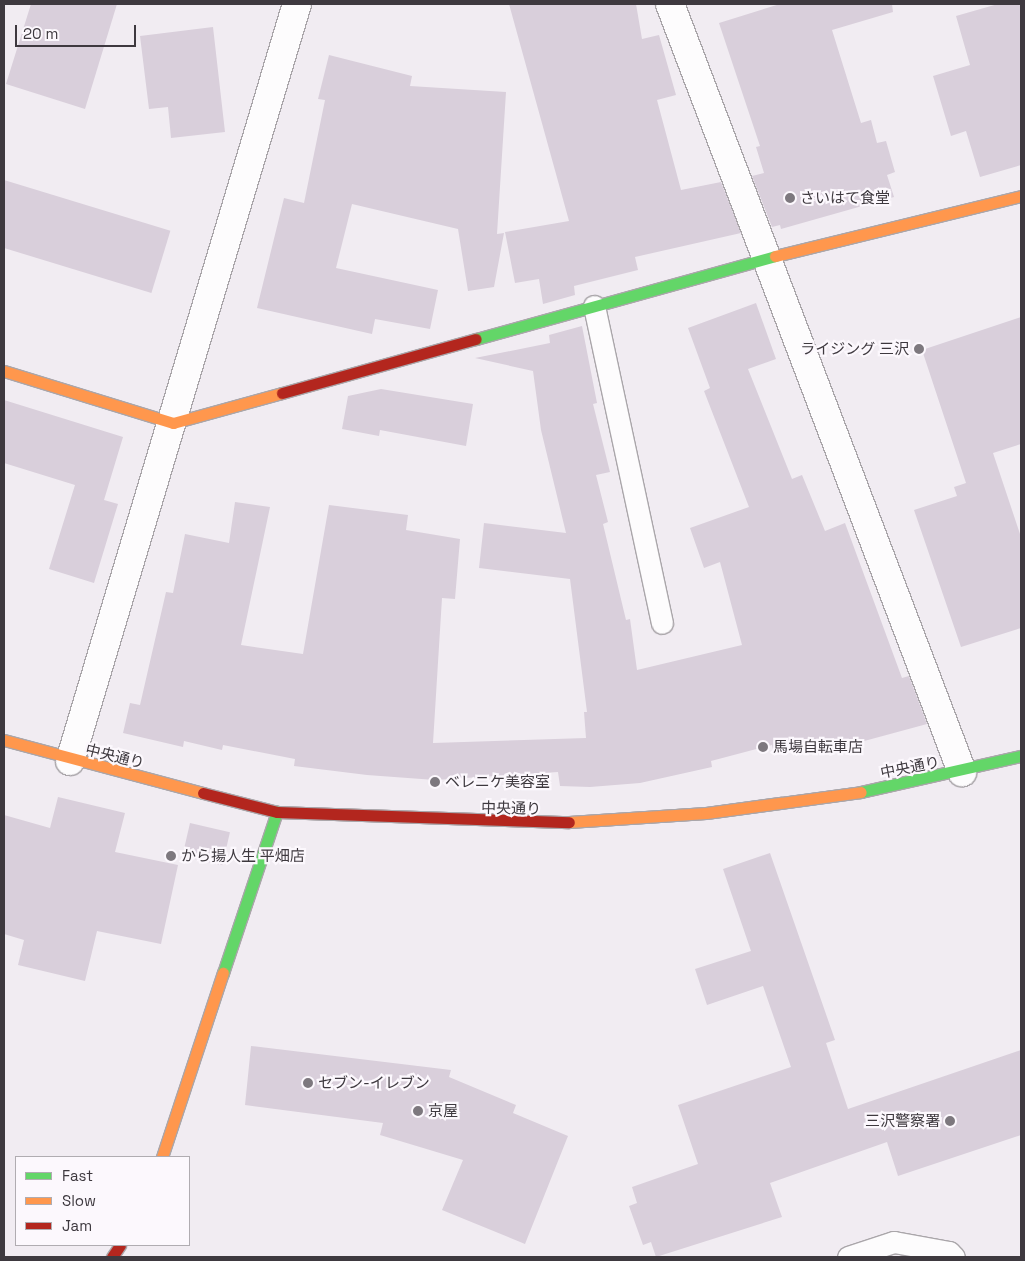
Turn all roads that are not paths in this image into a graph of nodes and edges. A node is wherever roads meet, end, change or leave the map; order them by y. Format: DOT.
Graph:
graph roads {
  1 [pos="670,4"];
  2 [pos="291,5"];
  3 [pos="1021,196"];
  4 [pos="768,258"];
  5 [pos="594,306"];
  6 [pos="4,372"];
  7 [pos="173,423"];
  8 [pos="662,623"];
  9 [pos="4,740"];
  10 [pos="1021,756"];
  11 [pos="70,761"];
  12 [pos="962,772"];
  13 [pos="277,812"];
  14 [pos="162,1156"];
  15 [pos="119,1246"];
  16 [pos="112,1257"];
  17 [pos="848,1257"];
  18 [pos="954,1257"];
  1 -- 4 [label="street"];
  2 -- 7 [label="street"];
  3 -- 4 [label="street"];
  4 -- 5 [label="street"];
  4 -- 12 [label="street"];
  5 -- 7 [label="street"];
  5 -- 8 [label="lane"];
  6 -- 7 [label="street"];
  7 -- 11 [label="street"];
  9 -- 11 [label="street, 中央通り"];
  10 -- 12 [label="street, 中央通り"];
  11 -- 13 [label="street, 中央通り"];
  12 -- 13 [label="street, 中央通り"];
  13 -- 14 [label="street"];
  15 -- 16 [label="street"];
  17 -- 18 [label="lane"];
}
